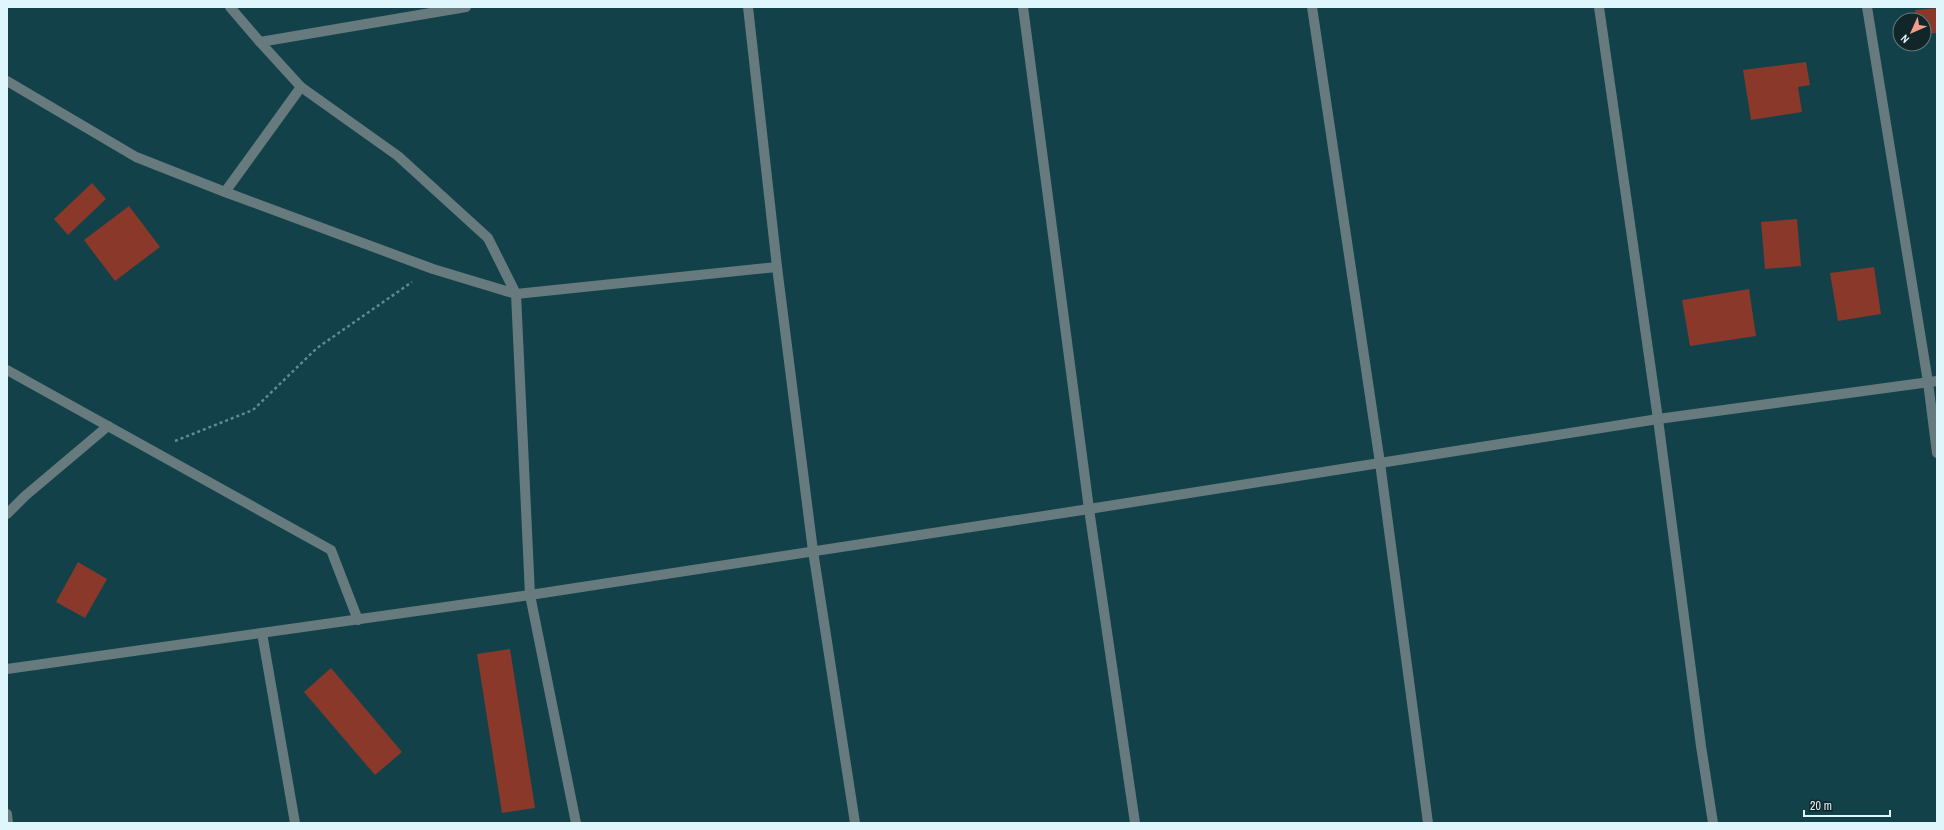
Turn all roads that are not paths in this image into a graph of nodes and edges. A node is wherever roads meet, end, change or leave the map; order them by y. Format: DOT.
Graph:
graph roads {
  1 [pos="230,7"];
  2 [pos="466,7"];
  3 [pos="748,7"];
  4 [pos="1023,7"];
  5 [pos="1312,7"];
  6 [pos="1599,7"];
  7 [pos="1867,7"];
  8 [pos="260,42"];
  9 [pos="7,81"];
  10 [pos="301,87"];
  11 [pos="225,192"];
  12 [pos="777,266"];
  13 [pos="516,294"];
  14 [pos="7,370"];
  15 [pos="1932,382"];
  16 [pos="1658,419"];
  17 [pos="108,426"];
  18 [pos="1937,452"];
  19 [pos="1380,463"];
  20 [pos="1089,509"];
  21 [pos="7,514"];
  22 [pos="813,552"];
  23 [pos="530,595"];
  24 [pos="358,620"];
  25 [pos="262,633"];
  26 [pos="7,669"];
  27 [pos="7,814"];
  28 [pos="8,823"];
  29 [pos="295,823"];
  30 [pos="576,823"];
  31 [pos="855,823"];
  32 [pos="1135,823"];
  33 [pos="1428,823"];
  34 [pos="1713,823"];
  1 -- 8 [label="street"];
  2 -- 8 [label="street"];
  3 -- 12 [label="street"];
  4 -- 20 [label="street"];
  5 -- 19 [label="street"];
  6 -- 16 [label="street"];
  7 -- 15 [label="street"];
  8 -- 10 [label="street"];
  9 -- 11 [label="street"];
  10 -- 11 [label="street"];
  10 -- 13 [label="street"];
  11 -- 13 [label="street"];
  12 -- 13 [label="street"];
  12 -- 22 [label="street"];
  13 -- 23 [label="street"];
  14 -- 17 [label="street"];
  15 -- 16 [label="street"];
  15 -- 18 [label="street"];
  16 -- 19 [label="street"];
  16 -- 34 [label="street"];
  17 -- 21 [label="street"];
  17 -- 24 [label="street"];
  19 -- 20 [label="street"];
  19 -- 33 [label="street"];
  20 -- 22 [label="street"];
  20 -- 32 [label="street"];
  22 -- 23 [label="street"];
  22 -- 31 [label="street"];
  23 -- 24 [label="street"];
  23 -- 30 [label="street"];
  24 -- 25 [label="street"];
  25 -- 26 [label="street"];
  25 -- 29 [label="street"];
  27 -- 28 [label="street"];
}
